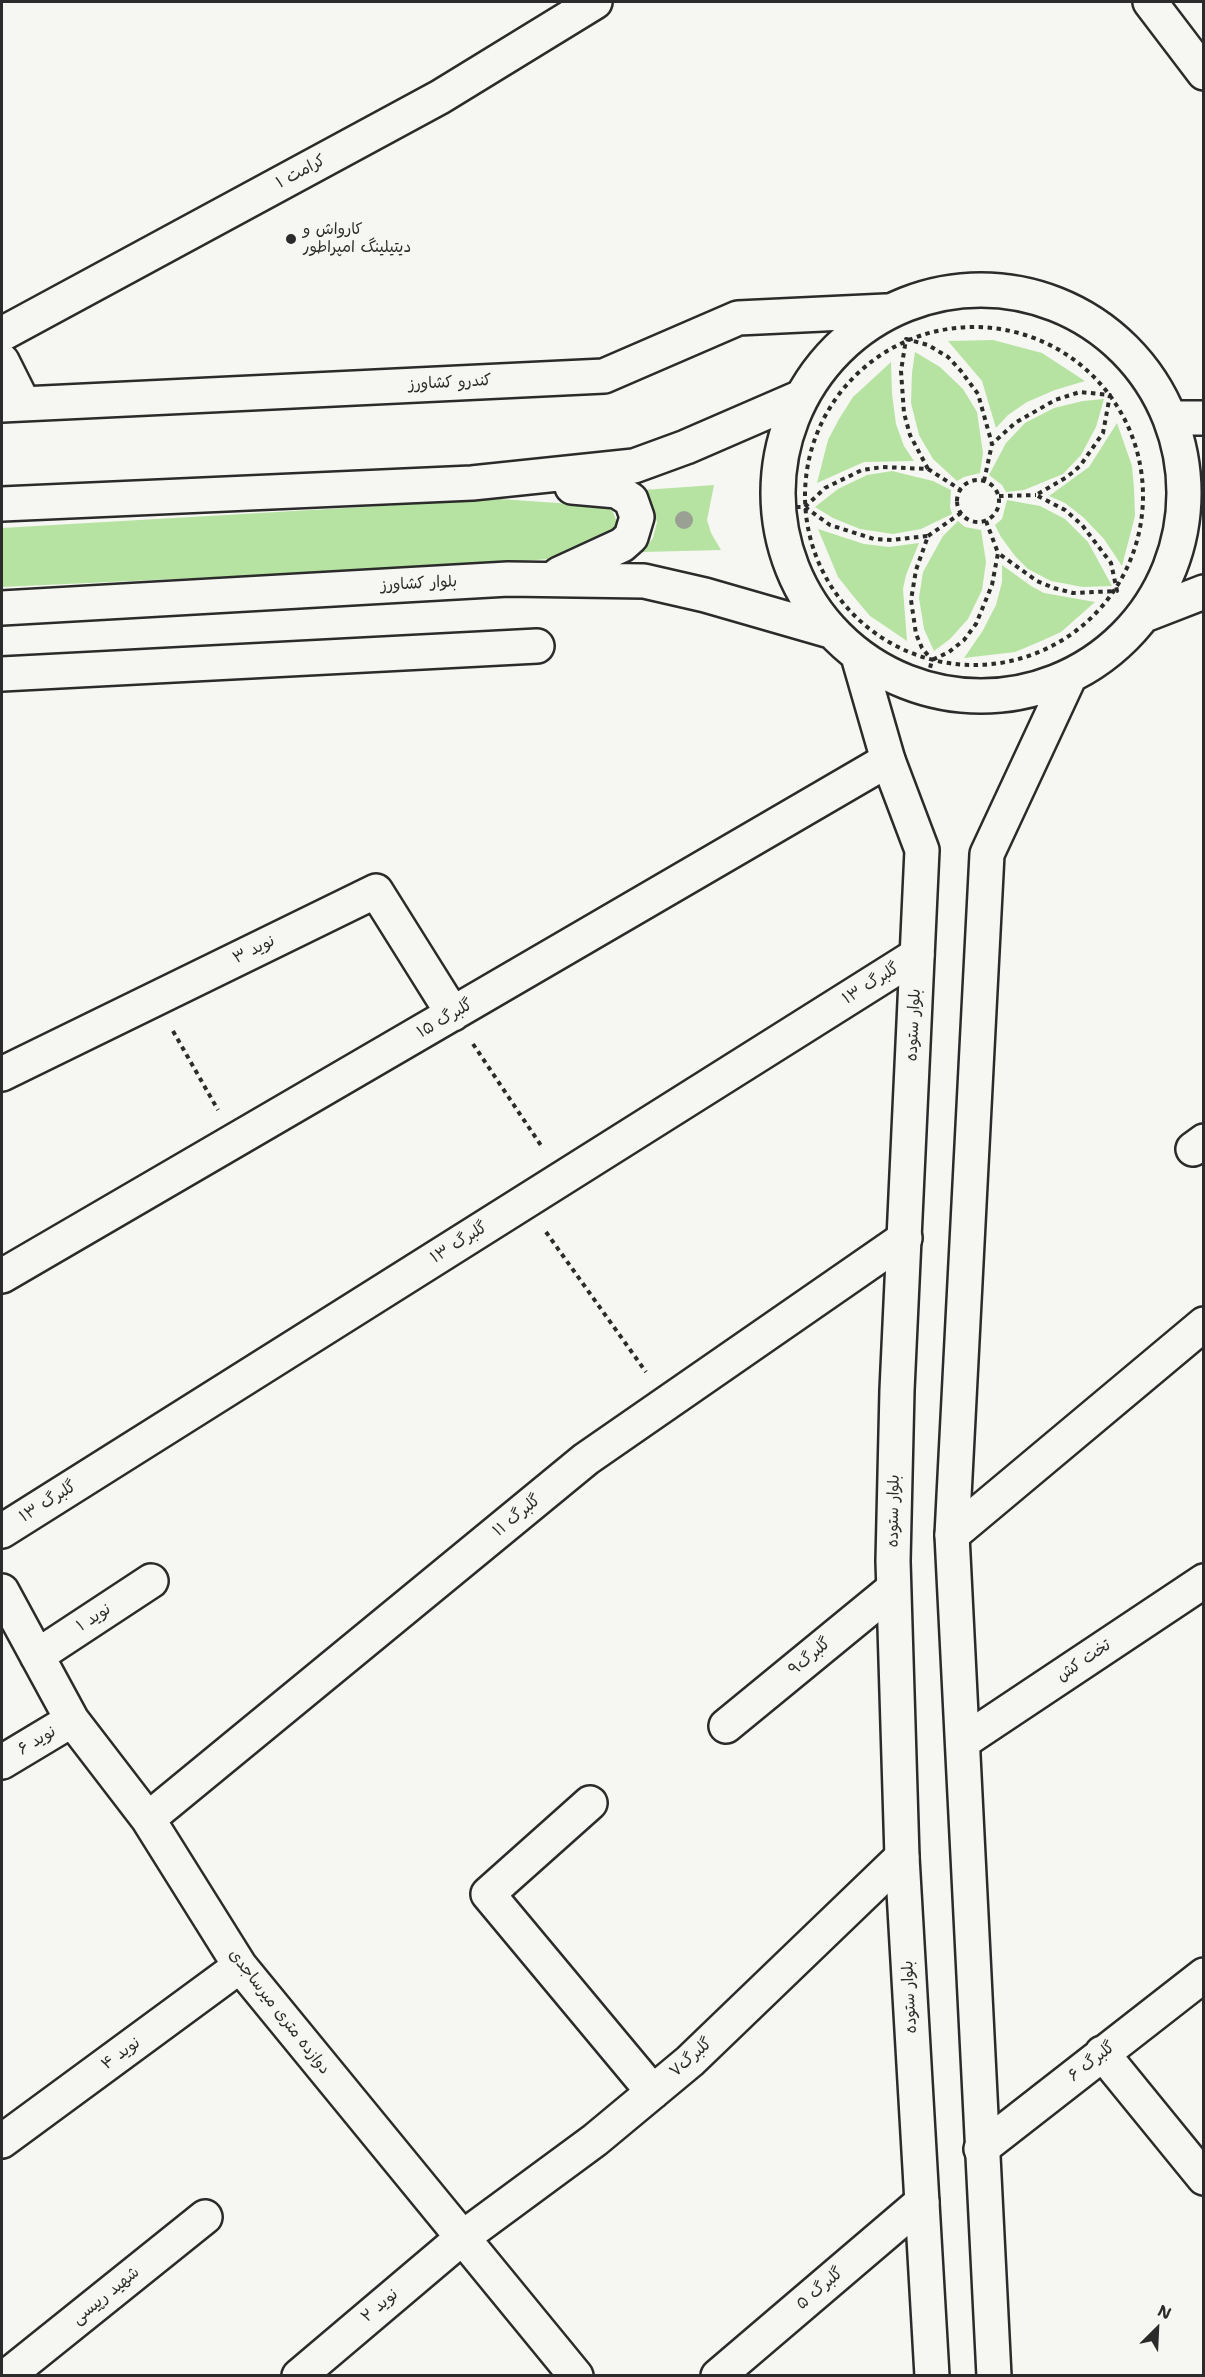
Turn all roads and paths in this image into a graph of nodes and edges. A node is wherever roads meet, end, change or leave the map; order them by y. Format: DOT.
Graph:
graph roads {
  1 [pos="595,2"];
  2 [pos="1150,2"];
  3 [pos="1200,59"];
  4 [pos="886,311"];
  5 [pos="2,334"];
  6 [pos="906,339"];
  7 [pos="2,361"];
  8 [pos="1110,395"];
  9 [pos="799,398"];
  10 [pos="12,404"];
  11 [pos="1188,418"];
  12 [pos="992,444"];
  13 [pos="928,469"];
  14 [pos="984,481"];
  15 [pos="472,483"];
  16 [pos="961,490"];
  17 [pos="1036,495"];
  18 [pos="999,496"];
  19 [pos="2,504"];
  20 [pos="791,507"];
  21 [pos="962,513"];
  22 [pos="986,521"];
  23 [pos="928,536"];
  24 [pos="998,553"];
  25 [pos="549,579"];
  26 [pos="1117,591"];
  27 [pos="1203,592"];
  28 [pos="2,608"];
  29 [pos="1147,614"];
  30 [pos="830,631"];
  31 [pos="537,646"];
  32 [pos="858,656"];
  33 [pos="2,674"];
  34 [pos="928,674"];
  35 [pos="1070,678"];
  36 [pos="888,760"];
  37 [pos="917,955"];
  38 [pos="155,999"];
  39 [pos="453,1014"];
  40 [pos="2,1074"];
  41 [pos="235,1140"];
  42 [pos="563,1178"];
  43 [pos="525,1202"];
  44 [pos="905,1238"];
  45 [pos="2,1276"];
  46 [pos="1203,1324"];
  47 [pos="668,1402"];
  48 [pos="2,1531"];
  49 [pos="952,1535"];
  50 [pos="151,1581"];
  51 [pos="1203,1581"];
  52 [pos="893,1589"];
  53 [pos="2,1592"];
  54 [pos="37,1656"];
  55 [pos="72,1720"];
  56 [pos="726,1726"];
  57 [pos="964,1741"];
  58 [pos="2,1762"];
  59 [pos="590,1803"];
  60 [pos="148,1819"];
  61 [pos="902,1857"];
  62 [pos="240,1966"];
  63 [pos="1202,1980"];
  64 [pos="1102,2053"];
  65 [pos="653,2092"];
  66 [pos="2,2142"];
  67 [pos="981,2149"];
  68 [pos="1203,2178"];
  69 [pos="922,2202"];
  70 [pos="205,2217"];
  71 [pos="462,2238"];
  72 [pos="7,2376"];
  73 [pos="299,2376"];
  74 [pos="576,2376"];
  75 [pos="718,2376"];
  76 [pos="932,2376"];
  77 [pos="994,2376"];
  1 -- 5 [label="street, کرامت ۱"];
  2 -- 3 [label="street"];
  4 -- 9 [label="street"];
  4 -- 10 [label="street, کندرو کشاورز"];
  4 -- 11 [label="street"];
  6 -- 8 [label="path"];
  6 -- 12 [label="path"];
  6 -- 13 [label="path"];
  6 -- 20 [label="path"];
  7 -- 10 [label="street"];
  8 -- 12 [label="path"];
  8 -- 17 [label="path"];
  8 -- 26 [label="path"];
  9 -- 15 [label="street"];
  9 -- 20 [label="street"];
  11 -- 29 [label="street"];
  12 -- 14 [label="path"];
  13 -- 16 [label="path"];
  13 -- 20 [label="path"];
  14 -- 16 [label="path"];
  14 -- 18 [label="path"];
  15 -- 19 [label="street"];
  15 -- 25 [label="street"];
  16 -- 21 [label="path"];
  17 -- 18 [label="path"];
  17 -- 26 [label="path"];
  18 -- 22 [label="path"];
  20 -- 23 [label="path"];
  20 -- 30 [label="street"];
  20 -- 34 [label="path"];
  21 -- 22 [label="path"];
  21 -- 23 [label="path"];
  22 -- 24 [label="path"];
  23 -- 34 [label="path"];
  24 -- 26 [label="path"];
  24 -- 34 [label="path"];
  25 -- 28 [label="street, بلوار کشاورز"];
  25 -- 30 [label="street, بلوار کشاورز"];
  26 -- 34 [label="path"];
  27 -- 29 [label="street"];
  29 -- 35 [label="street"];
  30 -- 32 [label="street"];
  31 -- 33 [label="street"];
  32 -- 34 [label="street"];
  32 -- 36 [label="street, بلوار ستوده"];
  34 -- 35 [label="street"];
  35 -- 49 [label="street"];
  36 -- 37 [label="street, بلوار ستوده"];
  36 -- 39 [label="street, گلبرگ ۱۵"];
  37 -- 42 [label="street, گلبرگ ۱۳"];
  37 -- 44 [label="street, بلوار ستوده"];
  38 -- 39 [label="street, نوید ۳"];
  38 -- 40 [label="street, نوید ۳"];
  38 -- 41 [label="path"];
  39 -- 41 [label="street, گلبرگ ۱۵"];
  39 -- 42 [label="path"];
  41 -- 45 [label="street, گلبرگ ۱۵"];
  42 -- 43 [label="street, گلبرگ ۱۳"];
  43 -- 47 [label="path"];
  43 -- 48 [label="street, گلبرگ ۱۳"];
  44 -- 47 [label="street, گلبرگ ۱۱"];
  44 -- 52 [label="street, بلوار ستوده"];
  46 -- 49 [label="street"];
  47 -- 60 [label="street, گلبرگ ۱۱"];
  49 -- 57 [label="street"];
  50 -- 54 [label="street, نوید ۱"];
  51 -- 57 [label="street, تخت کش"];
  52 -- 56 [label="street, گلبرگ۹"];
  52 -- 61 [label="street, بلوار ستوده"];
  53 -- 54 [label="street, دوازده متری میرساجدی"];
  54 -- 55 [label="street, دوازده متری میرساجدی"];
  55 -- 58 [label="street, نوید ۶"];
  55 -- 60 [label="street, دوازده متری میرساجدی"];
  57 -- 67 [label="street"];
  59 -- 65 [label="street"];
  60 -- 62 [label="street, دوازده متری میرساجدی"];
  61 -- 65 [label="street, گلبرگ۷"];
  61 -- 69 [label="street, بلوار ستوده"];
  62 -- 66 [label="street, نوید ۴"];
  62 -- 71 [label="street, دوازده متری میرساجدی"];
  63 -- 64 [label="street, گلبرگ ۶"];
  64 -- 67 [label="street, گلبرگ ۶"];
  64 -- 68 [label="street"];
  65 -- 71 [label="street, گلبرگ۷"];
  67 -- 77 [label="street"];
  69 -- 75 [label="street, گلبرگ ۵"];
  69 -- 76 [label="street, بلوار ستوده"];
  70 -- 72 [label="street, شهید رپیسی"];
  71 -- 73 [label="street, نوید ۲"];
  71 -- 74 [label="street, دوازده متری میرساجدی"];
}
